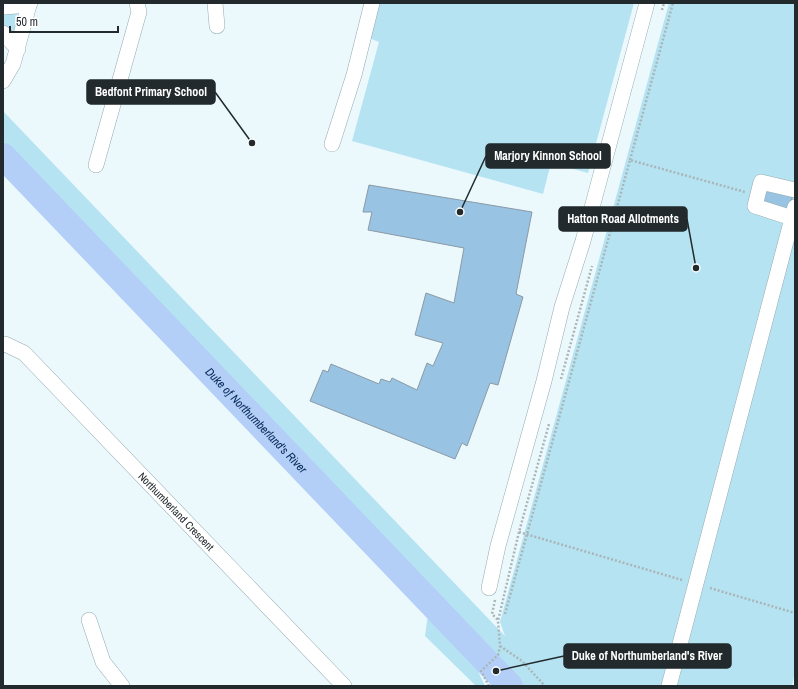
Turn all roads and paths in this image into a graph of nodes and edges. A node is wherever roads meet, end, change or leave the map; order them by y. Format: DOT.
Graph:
graph roads {
  1 [pos="137,3"];
  2 [pos="215,3"];
  3 [pos="372,3"];
  4 [pos="647,3"];
  5 [pos="664,3"];
  6 [pos="672,3"];
  7 [pos="30,4"];
  8 [pos="3,6"];
  9 [pos="662,11"];
  10 [pos="217,26"];
  11 [pos="3,33"];
  12 [pos="18,49"];
  13 [pos="3,81"];
  14 [pos="332,144"];
  15 [pos="630,160"];
  16 [pos="96,165"];
  17 [pos="795,190"];
  18 [pos="757,196"];
  19 [pos="793,212"];
  20 [pos="592,264"];
  21 [pos="3,345"];
  22 [pos="559,386"];
  23 [pos="551,417"];
  24 [pos="519,532"];
  25 [pos="527,535"];
  26 [pos="696,584"];
  27 [pos="489,588"];
  28 [pos="795,612"];
  29 [pos="505,614"];
  30 [pos="89,620"];
  31 [pos="500,646"];
  32 [pos="122,686"];
  33 [pos="344,686"];
  34 [pos="490,686"];
  35 [pos="545,686"];
  36 [pos="669,686"];
  1 -- 16 [label="street"];
  2 -- 10 [label="street"];
  3 -- 14 [label="street"];
  4 -- 27 [label="street"];
  5 -- 9 [label="path"];
  6 -- 15 [label="path"];
  7 -- 8 [label="street"];
  7 -- 12 [label="street"];
  11 -- 12 [label="street"];
  12 -- 13 [label="street"];
  15 -- 18 [label="path"];
  15 -- 25 [label="path"];
  17 -- 18 [label="street"];
  18 -- 19 [label="street"];
  19 -- 26 [label="street"];
  20 -- 22 [label="path"];
  21 -- 33 [label="street, Northumberland Crescent"];
  23 -- 24 [label="path"];
  24 -- 25 [label="path"];
  24 -- 31 [label="path"];
  25 -- 26 [label="path"];
  25 -- 29 [label="path"];
  26 -- 28 [label="path"];
  26 -- 36 [label="street"];
  30 -- 32 [label="street"];
  31 -- 34 [label="path"];
  31 -- 35 [label="path"];
}
